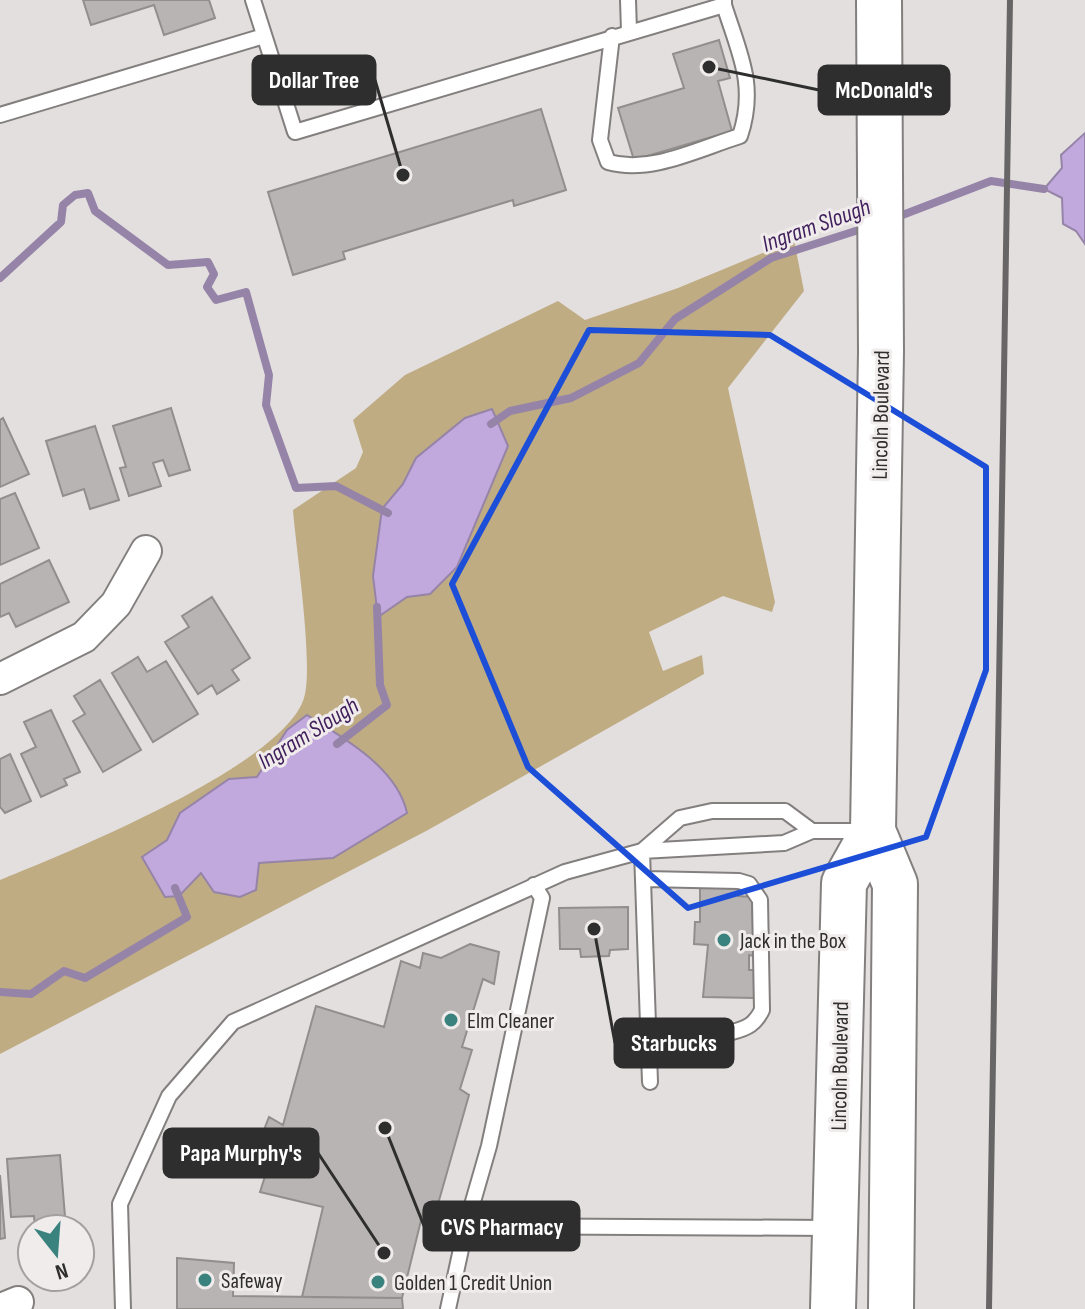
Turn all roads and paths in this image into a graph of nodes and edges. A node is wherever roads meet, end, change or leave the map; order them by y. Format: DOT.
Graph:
graph roads {
  1 [pos="253,0"];
  2 [pos="628,0"];
  3 [pos="879,0"];
  4 [pos="724,2"];
  5 [pos="629,31"];
  6 [pos="264,36"];
  7 [pos="612,36"];
  8 [pos="0,115"];
  9 [pos="146,551"];
  10 [pos="0,679"];
  11 [pos="812,831"];
  12 [pos="873,831"];
  13 [pos="642,851"];
  14 [pos="645,879"];
  15 [pos="534,885"];
  16 [pos="649,1033"];
  17 [pos="650,1082"];
  18 [pos="466,1226"];
  19 [pos="835,1228"];
  20 [pos="123,1309"];
  21 [pos="448,1309"];
  22 [pos="833,1309"];
  23 [pos="891,1309"];
  1 -- 6 [label="lane"];
  2 -- 5 [label="lane"];
  3 -- 12 [label="main road, Lincoln Boulevard"];
  4 -- 5 [label="lane"];
  4 -- 7 [label="lane"];
  5 -- 7 [label="lane"];
  6 -- 7 [label="lane"];
  6 -- 8 [label="lane"];
  9 -- 10 [label="street"];
  11 -- 12 [label="lane"];
  11 -- 13 [label="lane"];
  11 -- 13 [label="lane"];
  12 -- 19 [label="main road, Lincoln Boulevard"];
  12 -- 23 [label="main road, Lincoln Boulevard"];
  13 -- 14 [label="lane"];
  13 -- 15 [label="lane"];
  14 -- 16 [label="lane"];
  14 -- 16 [label="lane"];
  15 -- 18 [label="lane"];
  15 -- 20 [label="lane"];
  16 -- 17 [label="lane"];
  18 -- 19 [label="lane"];
  18 -- 21 [label="lane"];
  19 -- 22 [label="main road, Lincoln Boulevard"];
}
